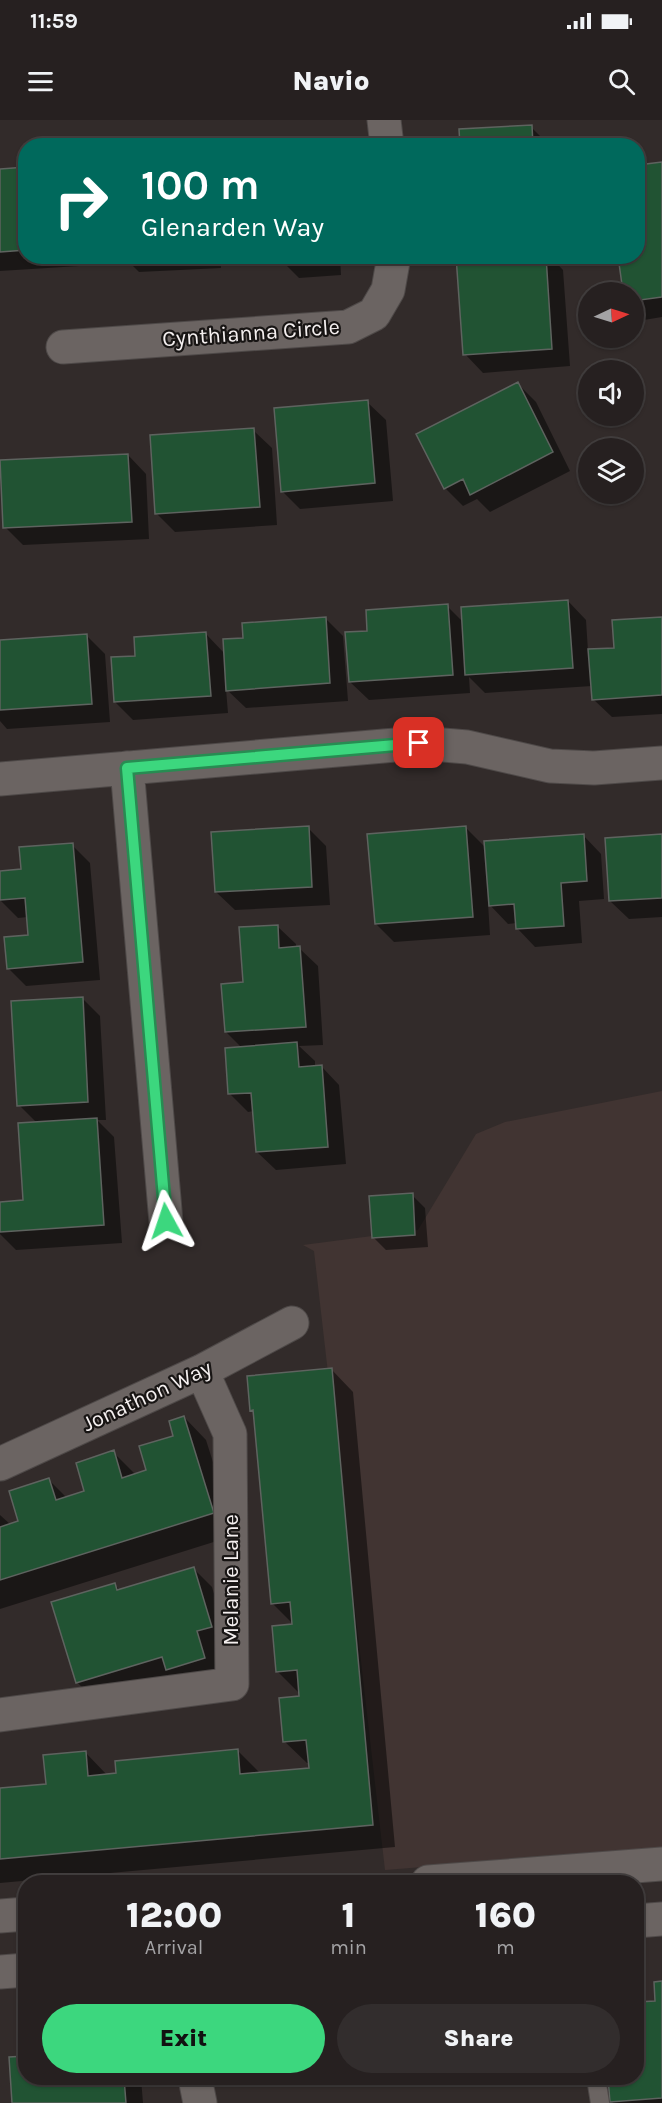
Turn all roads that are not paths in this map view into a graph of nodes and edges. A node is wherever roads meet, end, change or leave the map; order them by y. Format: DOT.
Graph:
graph roads {
  1 [pos="384,120"];
  2 [pos="386,138"];
  3 [pos="393,264"];
  4 [pos="63,347"];
  5 [pos="662,763"];
  6 [pos="127,768"];
  7 [pos="0,779"];
  8 [pos="166,1221"];
  9 [pos="292,1323"];
  10 [pos="202,1371"];
  11 [pos="0,1464"];
  12 [pos="0,1715"];
  13 [pos="662,1864"];
  14 [pos="519,1875"];
  15 [pos="18,1915"];
  16 [pos="0,1916"];
  17 [pos="662,1919"];
  18 [pos="644,1920"];
  19 [pos="18,1971"];
  20 [pos="0,1972"];
  21 [pos="196,2085"];
  22 [pos="597,2085"];
  23 [pos="200,2103"];
  24 [pos="600,2103"];
  1 -- 2 [label="street"];
  3 -- 4 [label="street, Cynthianna Circle"];
  5 -- 6 [label="street"];
  6 -- 7 [label="street"];
  6 -- 8 [label="street"];
  9 -- 10 [label="street, Jonathon Way"];
  10 -- 11 [label="street, Jonathon Way"];
  10 -- 12 [label="street, Melanie Lane"];
  13 -- 14 [label="street"];
  15 -- 16 [label="street"];
  17 -- 18 [label="street"];
  19 -- 20 [label="street"];
  21 -- 23 [label="street"];
  22 -- 24 [label="lane"];
}
